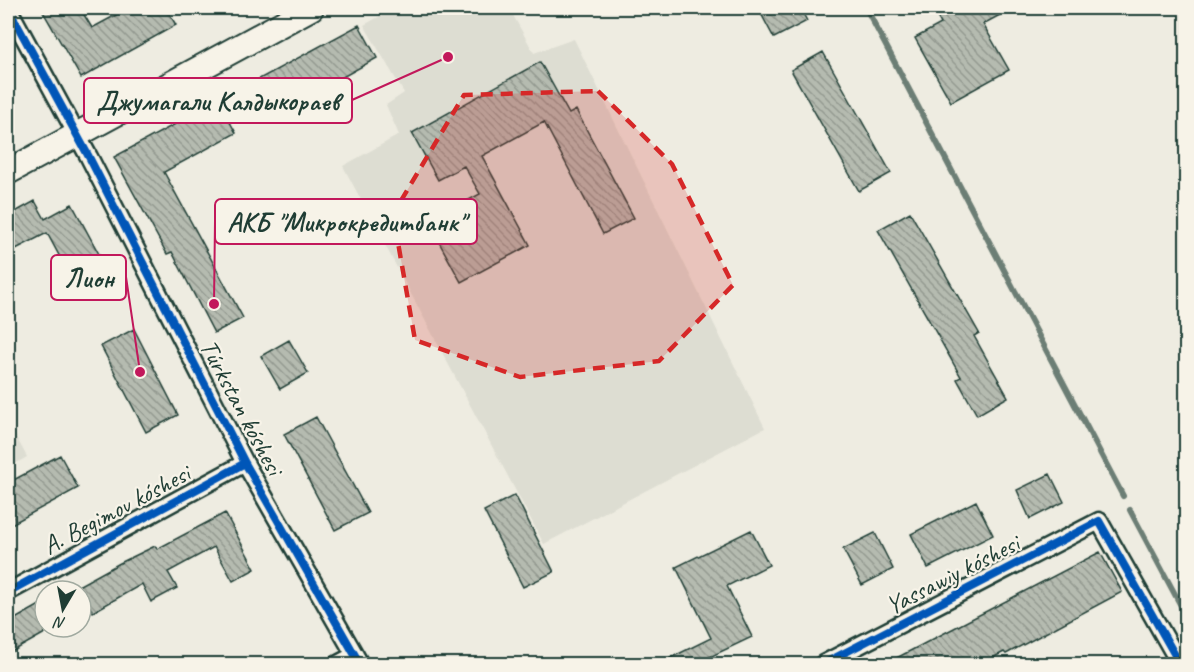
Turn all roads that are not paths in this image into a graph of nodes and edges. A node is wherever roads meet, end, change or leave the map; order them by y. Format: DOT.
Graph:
graph roads {
  1 [pos="8,8"];
  2 [pos="311,8"];
  3 [pos="77,135"];
  4 [pos="8,172"];
  5 [pos="245,463"];
  6 [pos="8,592"];
  7 [pos="357,660"];
  8 [pos="338,664"];
  9 [pos="823,664"];
  10 [pos="1180,664"];
  1 -- 3 [label="street, Túrkstan kóshesi"];
  2 -- 3 [label="street"];
  3 -- 4 [label="street"];
  3 -- 5 [label="street, Túrkstan kóshesi"];
  5 -- 6 [label="street, A. Begimov kóshesi"];
  5 -- 7 [label="street, Túrkstan kóshesi"];
  7 -- 8 [label="street"];
  9 -- 10 [label="street, Yassawiy kóshesi"];
}
